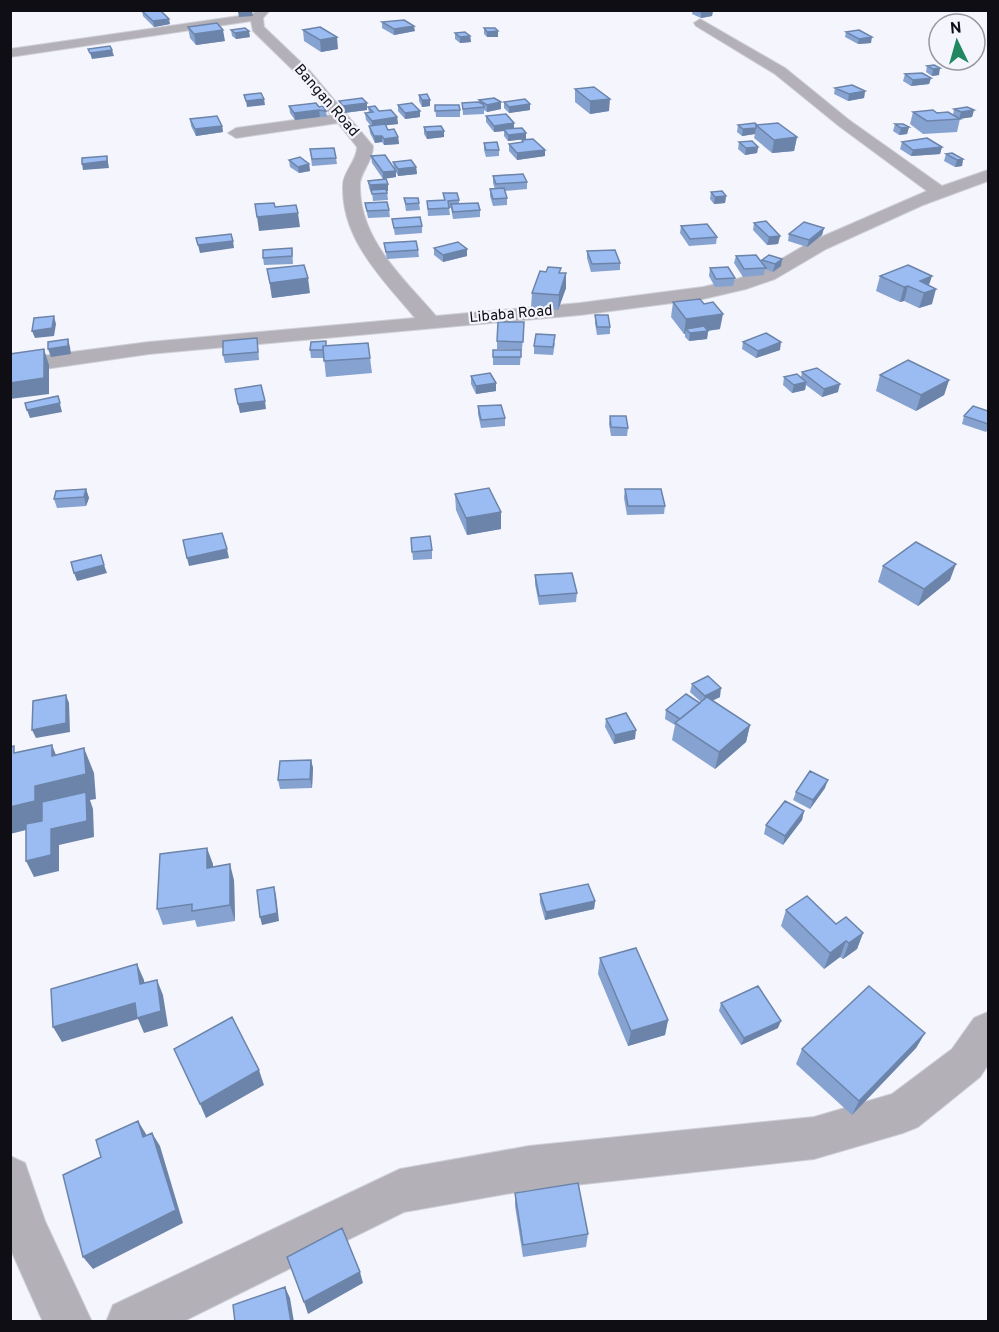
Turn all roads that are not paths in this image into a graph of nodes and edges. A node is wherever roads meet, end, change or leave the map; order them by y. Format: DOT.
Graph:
graph roads {
  1 [pos="261,14"];
  2 [pos="700,23"];
  3 [pos="10,52"];
  4 [pos="342,118"];
  5 [pos="236,133"];
  6 [pos="988,175"];
  7 [pos="939,192"];
  8 [pos="430,322"];
  9 [pos="10,367"];
  10 [pos="988,1031"];
  11 [pos="10,1178"];
  12 [pos="68,1322"];
  13 [pos="130,1322"];
  1 -- 3 [label="street"];
  1 -- 4 [label="street, Bangan Road"];
  2 -- 7 [label="street"];
  4 -- 5 [label="street"];
  4 -- 8 [label="street, Bangan Road"];
  6 -- 7 [label="street, Libaba Road"];
  7 -- 8 [label="street, Libaba Road"];
  8 -- 9 [label="street, Libaba Road"];
  10 -- 13 [label="street"];
  11 -- 12 [label="street"];
}
